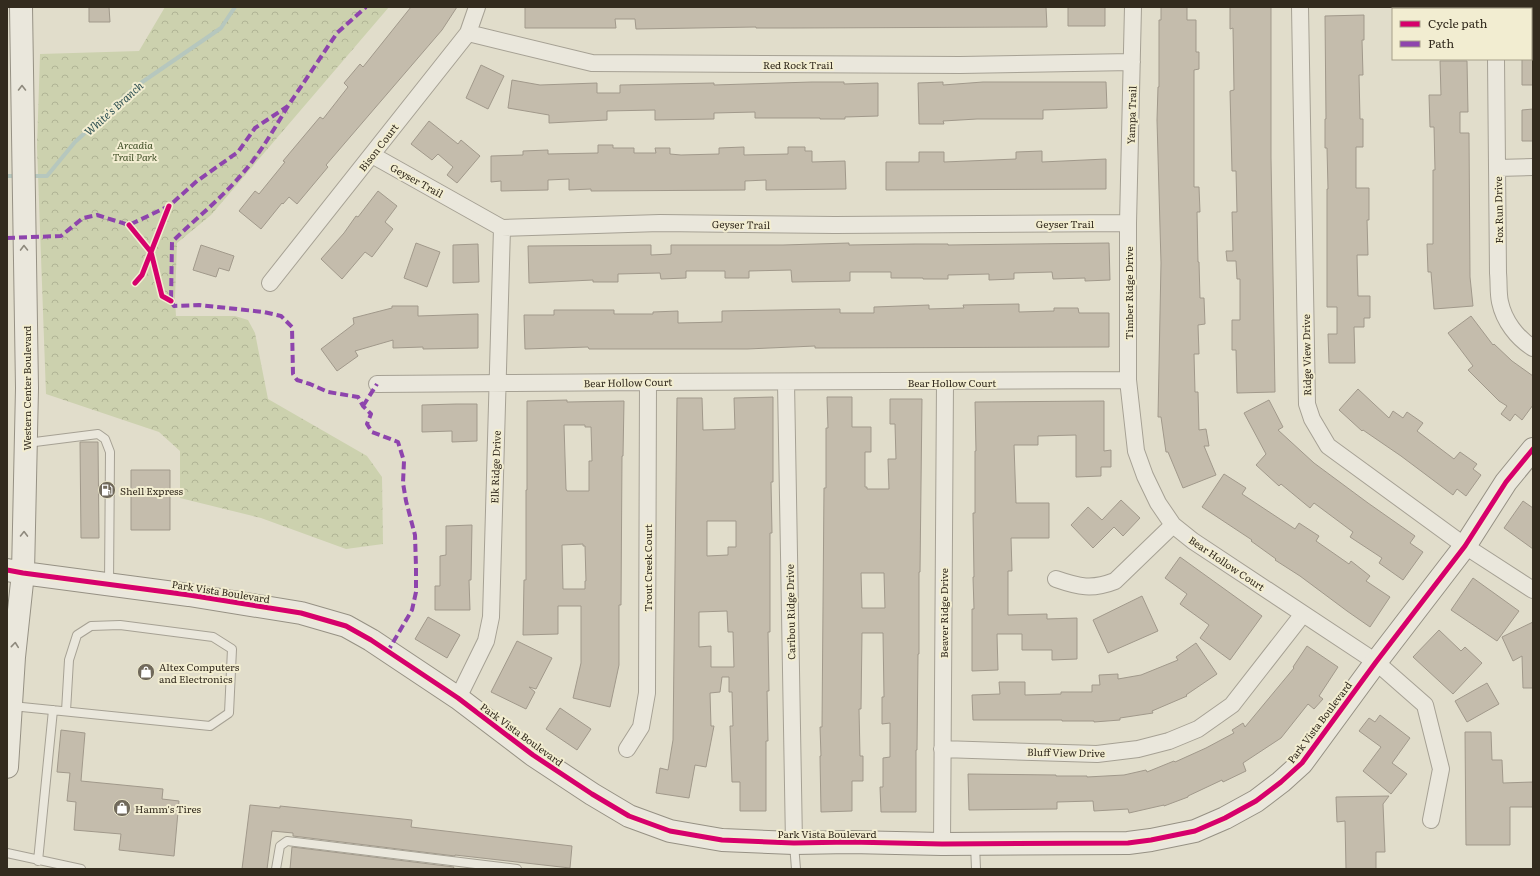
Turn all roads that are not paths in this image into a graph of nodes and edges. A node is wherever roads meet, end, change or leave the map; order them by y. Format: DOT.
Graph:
graph roads {
  1 [pos="21,7"];
  2 [pos="477,7"];
  3 [pos="1133,7"];
  4 [pos="1300,7"];
  5 [pos="468,33"];
  6 [pos="1496,60"];
  7 [pos="1132,62"];
  8 [pos="372,155"];
  9 [pos="1533,167"];
  10 [pos="1497,168"];
  11 [pos="1128,223"];
  12 [pos="502,228"];
  13 [pos="270,282"];
  14 [pos="1533,348"];
  15 [pos="1128,380"];
  16 [pos="648,382"];
  17 [pos="786,382"];
  18 [pos="945,382"];
  19 [pos="377,384"];
  20 [pos="498,384"];
  21 [pos="26,443"];
  22 [pos="1533,449"];
  23 [pos="1173,525"];
  24 [pos="1465,546"];
  25 [pos="15,572"];
  26 [pos="1056,579"];
  27 [pos="109,584"];
  28 [pos="1533,590"];
  29 [pos="1303,614"];
  30 [pos="1376,662"];
  31 [pos="458,698"];
  32 [pos="9,706"];
  33 [pos="53,710"];
  34 [pos="66,711"];
  35 [pos="8,740"];
  36 [pos="627,749"];
  37 [pos="942,749"];
  38 [pos="7,767"];
  39 [pos="1431,820"];
  40 [pos="794,843"];
  41 [pos="942,844"];
  42 [pos="975,844"];
  43 [pos="7,853"];
  44 [pos="38,861"];
  45 [pos="462,866"];
  46 [pos="81,869"];
  47 [pos="276,869"];
  48 [pos="517,869"];
  49 [pos="796,869"];
  50 [pos="976,869"];
  21 -- 1 [label="street, Western Center Boulevard, one-way"];
  2 -- 5 [label="street, Bison Court"];
  3 -- 7 [label="street, Yampa Trail"];
  4 -- 24 [label="street, Ridge View Drive"];
  5 -- 7 [label="street, Red Rock Trail"];
  5 -- 8 [label="street, Bison Court"];
  6 -- 10 [label="street, Fox Run Drive"];
  7 -- 11 [label="street, Yampa Trail"];
  8 -- 12 [label="street, Geyser Trail"];
  8 -- 13 [label="street, Bison Court"];
  9 -- 10 [label="street"];
  10 -- 14 [label="street, Fox Run Drive"];
  11 -- 12 [label="street, Geyser Trail"];
  11 -- 15 [label="street, Timber Ridge Drive"];
  12 -- 20 [label="street, Elk Ridge Drive"];
  15 -- 18 [label="street, Bear Hollow Court"];
  15 -- 23 [label="street, Bear Hollow Court"];
  16 -- 17 [label="street, Bear Hollow Court"];
  16 -- 20 [label="street, Bear Hollow Court"];
  16 -- 36 [label="street, Trout Creek Court"];
  17 -- 18 [label="street, Bear Hollow Court"];
  17 -- 40 [label="street, Caribou Ridge Drive"];
  18 -- 37 [label="street, Beaver Ridge Drive"];
  19 -- 20 [label="street, Bear Hollow Court"];
  20 -- 31 [label="street, Elk Ridge Drive"];
  25 -- 21 [label="street, Western Center Boulevard, one-way"];
  21 -- 27 [label="lane"];
  22 -- 24 [label="street, Park Vista Boulevard"];
  23 -- 26 [label="street"];
  23 -- 29 [label="street, Bear Hollow Court"];
  24 -- 28 [label="street, Ridge View Drive"];
  24 -- 30 [label="street, Park Vista Boulevard"];
  25 -- 27 [label="street, Park Vista Boulevard"];
  32 -- 25 [label="street, Western Center Boulevard, one-way"];
  27 -- 31 [label="street, Park Vista Boulevard"];
  29 -- 30 [label="street, Bear Hollow Court"];
  29 -- 37 [label="street, Bluff View Drive"];
  30 -- 39 [label="street, Bear Hollow Court"];
  30 -- 42 [label="street, Park Vista Boulevard"];
  31 -- 40 [label="street, Park Vista Boulevard"];
  32 -- 33 [label="lane"];
  32 -- 35 [label="street, Western Center Boulevard"];
  33 -- 34 [label="lane"];
  33 -- 44 [label="lane"];
  34 -- 34 [label="lane"];
  35 -- 38 [label="street, Western Center Boulevard"];
  37 -- 41 [label="street, Beaver Ridge Drive"];
  40 -- 41 [label="street, Park Vista Boulevard"];
  40 -- 49 [label="lane"];
  41 -- 42 [label="street, Park Vista Boulevard"];
  42 -- 50 [label="lane"];
  43 -- 44 [label="lane"];
  44 -- 46 [label="lane"];
  45 -- 47 [label="lane"];
  45 -- 48 [label="lane"];
}
